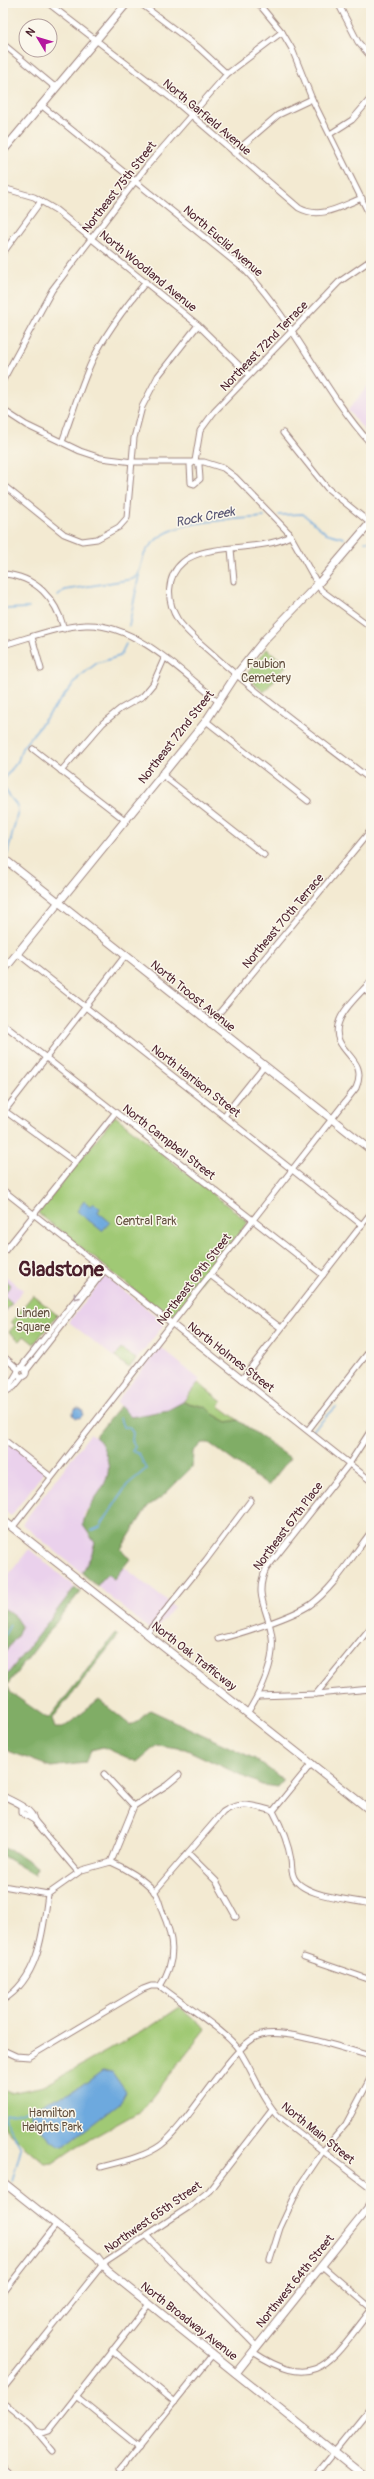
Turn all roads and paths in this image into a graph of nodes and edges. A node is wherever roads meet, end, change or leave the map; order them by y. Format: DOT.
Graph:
graph roads {
  1 [pos="48,3"];
  2 [pos="127,3"];
  3 [pos="140,3"];
  4 [pos="258,3"];
  5 [pos="338,3"];
  6 [pos="282,32"];
  7 [pos="96,41"];
  8 [pos="3,44"];
  9 [pos="371,57"];
  10 [pos="227,74"];
  11 [pos="56,88"];
  12 [pos="371,98"];
  13 [pos="312,99"];
  14 [pos="41,105"];
  15 [pos="190,114"];
  16 [pos="330,134"];
  17 [pos="3,151"];
  18 [pos="234,153"];
  19 [pos="135,181"];
  20 [pos="3,188"];
  21 [pos="362,198"];
  22 [pos="41,201"];
  23 [pos="371,218"];
  24 [pos="92,238"];
  25 [pos="3,254"];
  26 [pos="371,260"];
  27 [pos="146,282"];
  28 [pos="198,325"];
  29 [pos="293,331"];
  30 [pos="248,374"];
  31 [pos="3,380"];
  32 [pos="3,410"];
  33 [pos="283,433"];
  34 [pos="62,442"];
  35 [pos="371,444"];
  36 [pos="195,461"];
  37 [pos="133,462"];
  38 [pos="3,485"];
  39 [pos="371,523"];
  40 [pos="289,533"];
  41 [pos="231,549"];
  42 [pos="3,574"];
  43 [pos="234,581"];
  44 [pos="318,584"];
  45 [pos="371,627"];
  46 [pos="64,629"];
  47 [pos="32,637"];
  48 [pos="3,645"];
  49 [pos="164,659"];
  50 [pos="41,669"];
  51 [pos="236,675"];
  52 [pos="219,702"];
  53 [pos="206,721"];
  54 [pos="33,749"];
  55 [pos="61,771"];
  56 [pos="162,774"];
  57 [pos="371,780"];
  58 [pos="308,801"];
  59 [pos="125,820"];
  60 [pos="371,830"];
  61 [pos="264,855"];
  62 [pos="3,858"];
  63 [pos="58,902"];
  64 [pos="17,953"];
  65 [pos="125,956"];
  66 [pos="3,971"];
  67 [pos="371,981"];
  68 [pos="364,989"];
  69 [pos="371,995"];
  70 [pos="86,1006"];
  71 [pos="3,1024"];
  72 [pos="210,1024"];
  73 [pos="47,1057"];
  74 [pos="264,1067"];
  75 [pos="4,1112"];
  76 [pos="115,1113"];
  77 [pos="224,1116"];
  78 [pos="332,1120"];
  79 [pos="371,1150"];
  80 [pos="75,1162"];
  81 [pos="292,1170"];
  82 [pos="3,1190"];
  83 [pos="371,1213"];
  84 [pos="34,1214"];
  85 [pos="252,1221"];
  86 [pos="362,1225"];
  87 [pos="3,1253"];
  88 [pos="103,1269"];
  89 [pos="210,1274"];
  90 [pos="323,1275"];
  91 [pos="172,1323"];
  92 [pos="281,1328"];
  93 [pos="371,1349"];
  94 [pos="3,1356"];
  95 [pos="19,1370"];
  96 [pos="25,1374"];
  97 [pos="242,1379"];
  98 [pos="5,1394"];
  99 [pos="308,1430"];
  100 [pos="371,1430"];
  101 [pos="3,1439"];
  102 [pos="349,1464"];
  103 [pos="51,1477"];
  104 [pos="371,1481"];
  105 [pos="251,1500"];
  106 [pos="3,1520"];
  107 [pos="12,1528"];
  108 [pos="371,1532"];
  109 [pos="268,1622"];
  110 [pos="371,1628"];
  111 [pos="147,1633"];
  112 [pos="218,1639"];
  113 [pos="371,1690"];
  114 [pos="316,1694"];
  115 [pos="258,1696"];
  116 [pos="248,1712"];
  117 [pos="312,1763"];
  118 [pos="104,1774"];
  119 [pos="179,1775"];
  120 [pos="3,1796"];
  121 [pos="134,1806"];
  122 [pos="273,1811"];
  123 [pos="371,1811"];
  124 [pos="188,1853"];
  125 [pos="111,1862"];
  126 [pos="78,1872"];
  127 [pos="3,1886"];
  128 [pos="154,1892"];
  129 [pos="48,1894"];
  130 [pos="371,1904"];
  131 [pos="236,1917"];
  132 [pos="304,1957"];
  133 [pos="371,1980"];
  134 [pos="160,1986"];
  135 [pos="3,2000"];
  136 [pos="3,2050"];
  137 [pos="239,2050"];
  138 [pos="371,2056"];
  139 [pos="371,2077"];
  140 [pos="272,2109"];
  141 [pos="323,2151"];
  142 [pos="101,2167"];
  143 [pos="3,2182"];
  144 [pos="371,2188"];
  145 [pos="371,2204"];
  146 [pos="56,2225"];
  147 [pos="146,2235"];
  148 [pos="270,2260"];
  149 [pos="103,2264"];
  150 [pos="322,2266"];
  151 [pos="3,2294"];
  152 [pos="149,2304"];
  153 [pos="371,2309"];
  154 [pos="255,2349"];
  155 [pos="112,2350"];
  156 [pos="213,2354"];
  157 [pos="236,2373"];
  158 [pos="3,2389"];
  159 [pos="76,2396"];
  160 [pos="3,2402"];
  161 [pos="175,2402"];
  162 [pos="371,2407"];
  163 [pos="36,2431"];
  164 [pos="140,2447"];
  165 [pos="53,2451"];
  166 [pos="334,2452"];
  167 [pos="3,2470"];
  168 [pos="120,2470"];
  169 [pos="10,2476"];
  170 [pos="315,2476"];
  171 [pos="364,2476"];
  1 -- 7 [label="street, North Garfield Avenue"];
  2 -- 7 [label="street"];
  3 -- 10 [label="street"];
  4 -- 6 [label="street"];
  5 -- 9 [label="street"];
  6 -- 10 [label="street, Northeast 75th Street"];
  6 -- 13 [label="street"];
  7 -- 11 [label="street"];
  7 -- 15 [label="street, North Garfield Avenue"];
  8 -- 11 [label="street"];
  10 -- 15 [label="street, Northeast 75th Street"];
  11 -- 14 [label="street"];
  12 -- 16 [label="street"];
  13 -- 16 [label="street"];
  13 -- 18 [label="street"];
  14 -- 17 [label="street"];
  14 -- 19 [label="street, North Euclid Avenue"];
  15 -- 18 [label="street, North Garfield Avenue"];
  15 -- 19 [label="street, Northeast 75th Street"];
  16 -- 21 [label="street"];
  18 -- 21 [label="street, North Garfield Avenue"];
  19 -- 24 [label="street, Northeast 75th Street"];
  19 -- 29 [label="street, North Euclid Avenue"];
  20 -- 22 [label="street, North Woodland Avenue"];
  21 -- 23 [label="street"];
  22 -- 24 [label="street, North Woodland Avenue"];
  22 -- 25 [label="street"];
  24 -- 27 [label="street, North Woodland Avenue"];
  24 -- 31 [label="street, Northeast 75th Street"];
  26 -- 29 [label="street, Northeast 72nd Terrace"];
  27 -- 28 [label="street, North Woodland Avenue"];
  27 -- 34 [label="street"];
  28 -- 30 [label="street, North Woodland Avenue"];
  28 -- 37 [label="street"];
  29 -- 30 [label="street, Northeast 72nd Terrace"];
  29 -- 35 [label="street, North Euclid Avenue"];
  30 -- 36 [label="street, Northeast 72nd Terrace"];
  32 -- 34 [label="street"];
  33 -- 39 [label="street"];
  34 -- 37 [label="street"];
  36 -- 37 [label="street"];
  36 -- 40 [label="street"];
  37 -- 38 [label="street"];
  39 -- 44 [label="street, Northeast 72nd Street"];
  40 -- 41 [label="street"];
  40 -- 44 [label="street"];
  41 -- 43 [label="street"];
  41 -- 51 [label="street"];
  42 -- 46 [label="street"];
  44 -- 45 [label="street"];
  44 -- 51 [label="street, Northeast 72nd Street"];
  46 -- 47 [label="street"];
  46 -- 49 [label="street"];
  47 -- 48 [label="street"];
  47 -- 50 [label="street"];
  49 -- 52 [label="street"];
  49 -- 55 [label="street"];
  51 -- 52 [label="street, Northeast 72nd Street"];
  51 -- 57 [label="street"];
  52 -- 53 [label="street, Northeast 72nd Street"];
  53 -- 56 [label="street, Northeast 72nd Street"];
  53 -- 58 [label="street"];
  54 -- 55 [label="street"];
  55 -- 59 [label="street"];
  56 -- 59 [label="street, Northeast 72nd Street"];
  56 -- 61 [label="street"];
  59 -- 63 [label="street, Northeast 72nd Street"];
  60 -- 72 [label="street, Northeast 70th Terrace"];
  62 -- 63 [label="street, North Troost Avenue"];
  63 -- 64 [label="street, Northeast 72nd Street"];
  63 -- 65 [label="street, North Troost Avenue"];
  64 -- 66 [label="street, Northeast 72nd Street"];
  64 -- 70 [label="street, North Harrison Street"];
  65 -- 70 [label="street"];
  65 -- 72 [label="street, North Troost Avenue"];
  67 -- 68 [label="street"];
  68 -- 69 [label="street"];
  68 -- 78 [label="street, Northeast 69th Street"];
  70 -- 73 [label="street"];
  70 -- 77 [label="street, North Harrison Street"];
  71 -- 73 [label="street, North Campbell Street"];
  72 -- 74 [label="street, North Troost Avenue"];
  73 -- 75 [label="street"];
  73 -- 76 [label="street, North Campbell Street"];
  74 -- 77 [label="street"];
  74 -- 78 [label="street, North Troost Avenue"];
  75 -- 80 [label="street"];
  76 -- 80 [label="street"];
  76 -- 85 [label="street, North Campbell Street"];
  77 -- 81 [label="street, North Harrison Street"];
  78 -- 79 [label="street, North Troost Avenue"];
  78 -- 81 [label="street, Northeast 69th Street"];
  80 -- 84 [label="street"];
  81 -- 85 [label="street, Northeast 69th Street"];
  81 -- 86 [label="street, North Harrison Street"];
  82 -- 84 [label="street, North Holmes Street"];
  83 -- 86 [label="street"];
  84 -- 87 [label="street"];
  84 -- 88 [label="street, North Holmes Street"];
  85 -- 89 [label="street, Northeast 69th Street"];
  85 -- 90 [label="street, North Campbell Street"];
  86 -- 90 [label="street"];
  88 -- 91 [label="street, North Holmes Street"];
  88 -- 95 [label="street, one-way"];
  88 -- 96 [label="street"];
  89 -- 91 [label="street, Northeast 69th Street"];
  89 -- 92 [label="street"];
  90 -- 92 [label="street"];
  91 -- 97 [label="street, North Holmes Street"];
  91 -- 103 [label="street, Northeast 69th Street"];
  92 -- 97 [label="street"];
  93 -- 99 [label="street"];
  94 -- 95 [label="street"];
  95 -- 96 [label="street"];
  95 -- 96 [label="street"];
  95 -- 98 [label="street"];
  96 -- 98 [label="street"];
  97 -- 99 [label="street, North Holmes Street"];
  99 -- 102 [label="street, North Holmes Street"];
  100 -- 102 [label="street, Northeast 67th Place"];
  101 -- 103 [label="street"];
  102 -- 104 [label="street, North Holmes Street"];
  102 -- 109 [label="street, Northeast 67th Place"];
  103 -- 107 [label="street, Northeast 69th Street"];
  105 -- 111 [label="street"];
  106 -- 107 [label="street, North Oak Trafficway"];
  107 -- 111 [label="street, North Oak Trafficway"];
  108 -- 109 [label="street"];
  109 -- 112 [label="street"];
  109 -- 115 [label="street, Northeast 67th Place"];
  110 -- 114 [label="street"];
  111 -- 116 [label="street, North Oak Trafficway"];
  113 -- 114 [label="street"];
  114 -- 115 [label="street"];
  115 -- 116 [label="street, Northeast 67th Place"];
  116 -- 117 [label="street, North Oak Trafficway"];
  117 -- 122 [label="street"];
  117 -- 123 [label="street, North Oak Trafficway"];
  118 -- 121 [label="street"];
  119 -- 121 [label="street"];
  120 -- 126 [label="street"];
  121 -- 125 [label="street"];
  122 -- 124 [label="street"];
  122 -- 130 [label="street"];
  124 -- 128 [label="street"];
  124 -- 131 [label="street"];
  125 -- 126 [label="street"];
  125 -- 128 [label="street"];
  126 -- 129 [label="street"];
  127 -- 129 [label="street"];
  128 -- 134 [label="street"];
  129 -- 135 [label="street"];
  132 -- 133 [label="street"];
  134 -- 136 [label="street"];
  134 -- 137 [label="street, North Main Street"];
  137 -- 138 [label="street"];
  137 -- 140 [label="street, North Main Street"];
  137 -- 142 [label="street"];
  139 -- 141 [label="street"];
  140 -- 141 [label="street, North Main Street"];
  140 -- 147 [label="street, Northwest 65th Street"];
  141 -- 144 [label="street, North Main Street"];
  141 -- 148 [label="street"];
  143 -- 146 [label="street, North Broadway Avenue"];
  145 -- 150 [label="street, Northwest 64th Street"];
  146 -- 149 [label="street, North Broadway Avenue"];
  146 -- 151 [label="street"];
  147 -- 149 [label="street, Northwest 65th Street"];
  147 -- 154 [label="street"];
  149 -- 152 [label="street, North Broadway Avenue"];
  149 -- 158 [label="street, Northwest 65th Street"];
  150 -- 153 [label="street"];
  150 -- 154 [label="street, Northwest 64th Street"];
  152 -- 155 [label="street"];
  152 -- 156 [label="street, North Broadway Avenue"];
  153 -- 154 [label="street"];
  154 -- 157 [label="street, Northwest 64th Street"];
  155 -- 159 [label="street"];
  155 -- 161 [label="street"];
  156 -- 157 [label="street, North Broadway Avenue"];
  156 -- 161 [label="street"];
  157 -- 166 [label="street, North Broadway Avenue"];
  159 -- 163 [label="street"];
  159 -- 164 [label="street"];
  160 -- 163 [label="street"];
  161 -- 164 [label="street"];
  162 -- 166 [label="street"];
  163 -- 165 [label="street"];
  164 -- 168 [label="street"];
  166 -- 170 [label="street"];
  166 -- 171 [label="street, North Broadway Avenue"];
  167 -- 169 [label="highway"];
}
